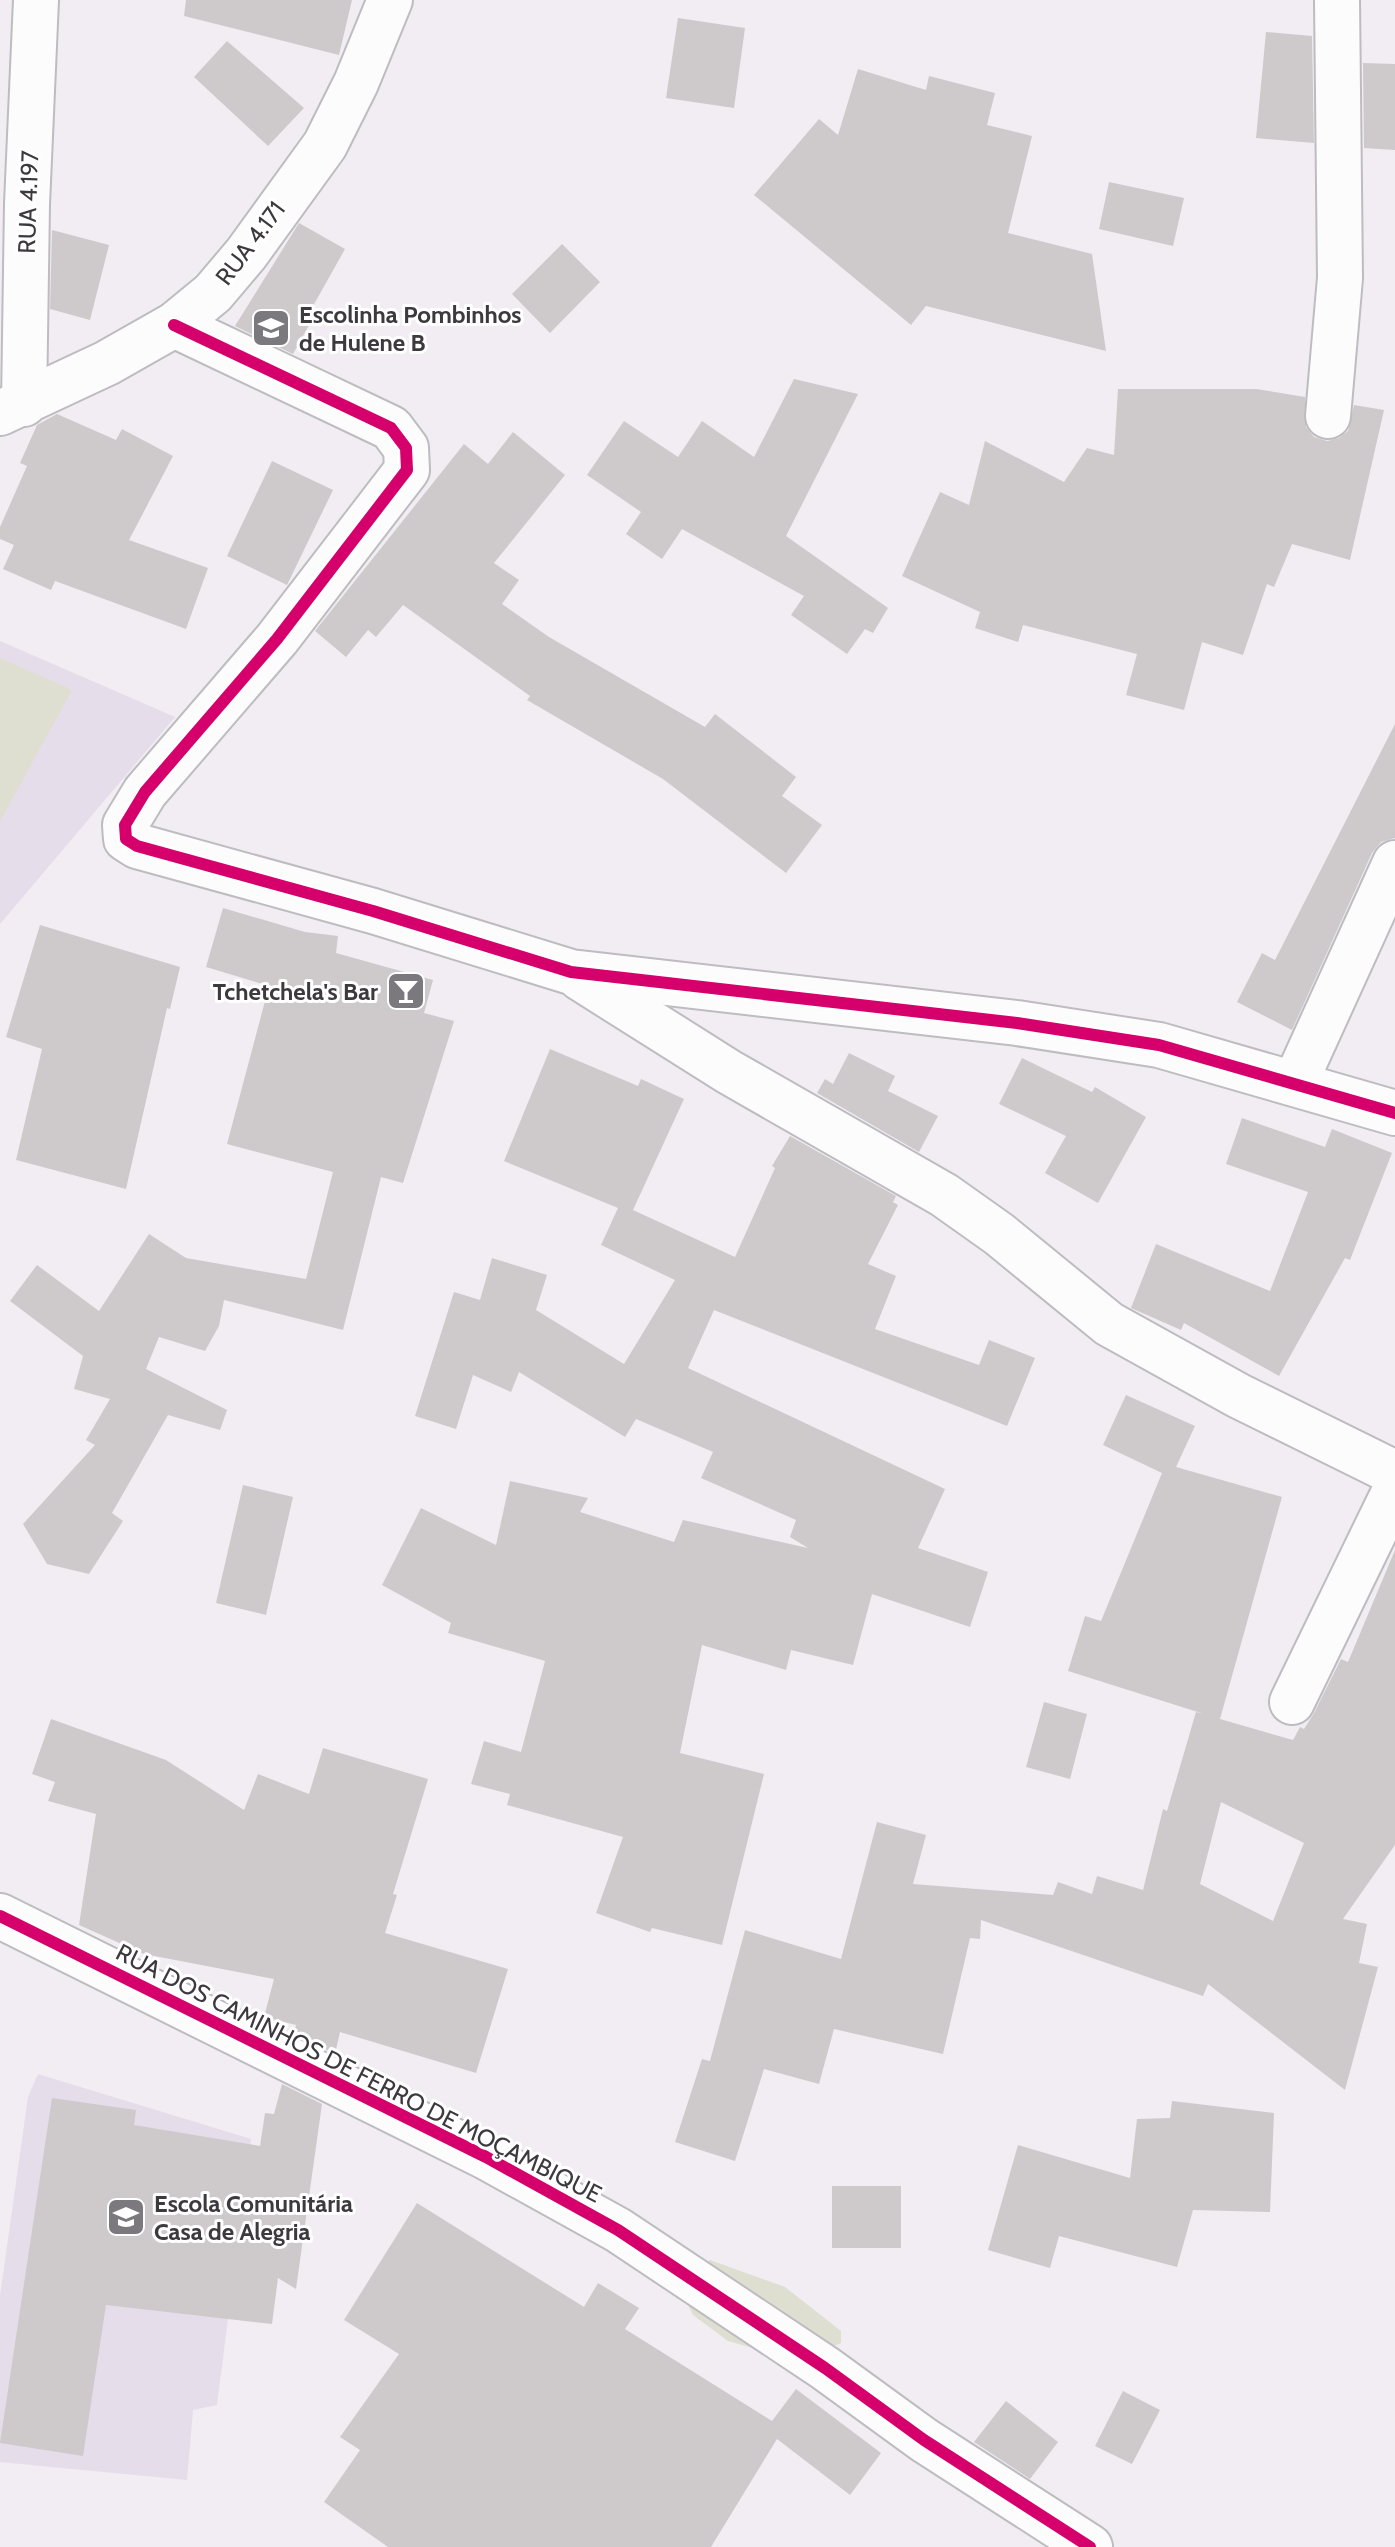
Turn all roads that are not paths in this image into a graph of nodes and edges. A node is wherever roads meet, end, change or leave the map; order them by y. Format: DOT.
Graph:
graph roads {
  1 [pos="36,0"];
  2 [pos="390,0"];
  3 [pos="1337,0"];
  4 [pos="174,325"];
  5 [pos="12,408"];
  6 [pos="1328,416"];
  7 [pos="1395,863"];
  8 [pos="571,972"];
  9 [pos="1295,1083"];
  10 [pos="1395,1113"];
  11 [pos="1395,1473"];
  12 [pos="1395,1490"];
  13 [pos="1292,1702"];
  14 [pos="0,1916"];
  15 [pos="1090,2547"];
  1 -- 5 [label="street, RUA 4.197"];
  2 -- 4 [label="street, RUA 4.171"];
  3 -- 6 [label="street"];
  4 -- 5 [label="street, RUA 4.171"];
  4 -- 8 [label="street"];
  7 -- 9 [label="street"];
  8 -- 9 [label="street"];
  8 -- 11 [label="street"];
  9 -- 10 [label="street"];
  12 -- 13 [label="street"];
  14 -- 15 [label="street, RUA DOS CAMINHOS DE FERRO DE MOÇAMBIQUE"];
}
